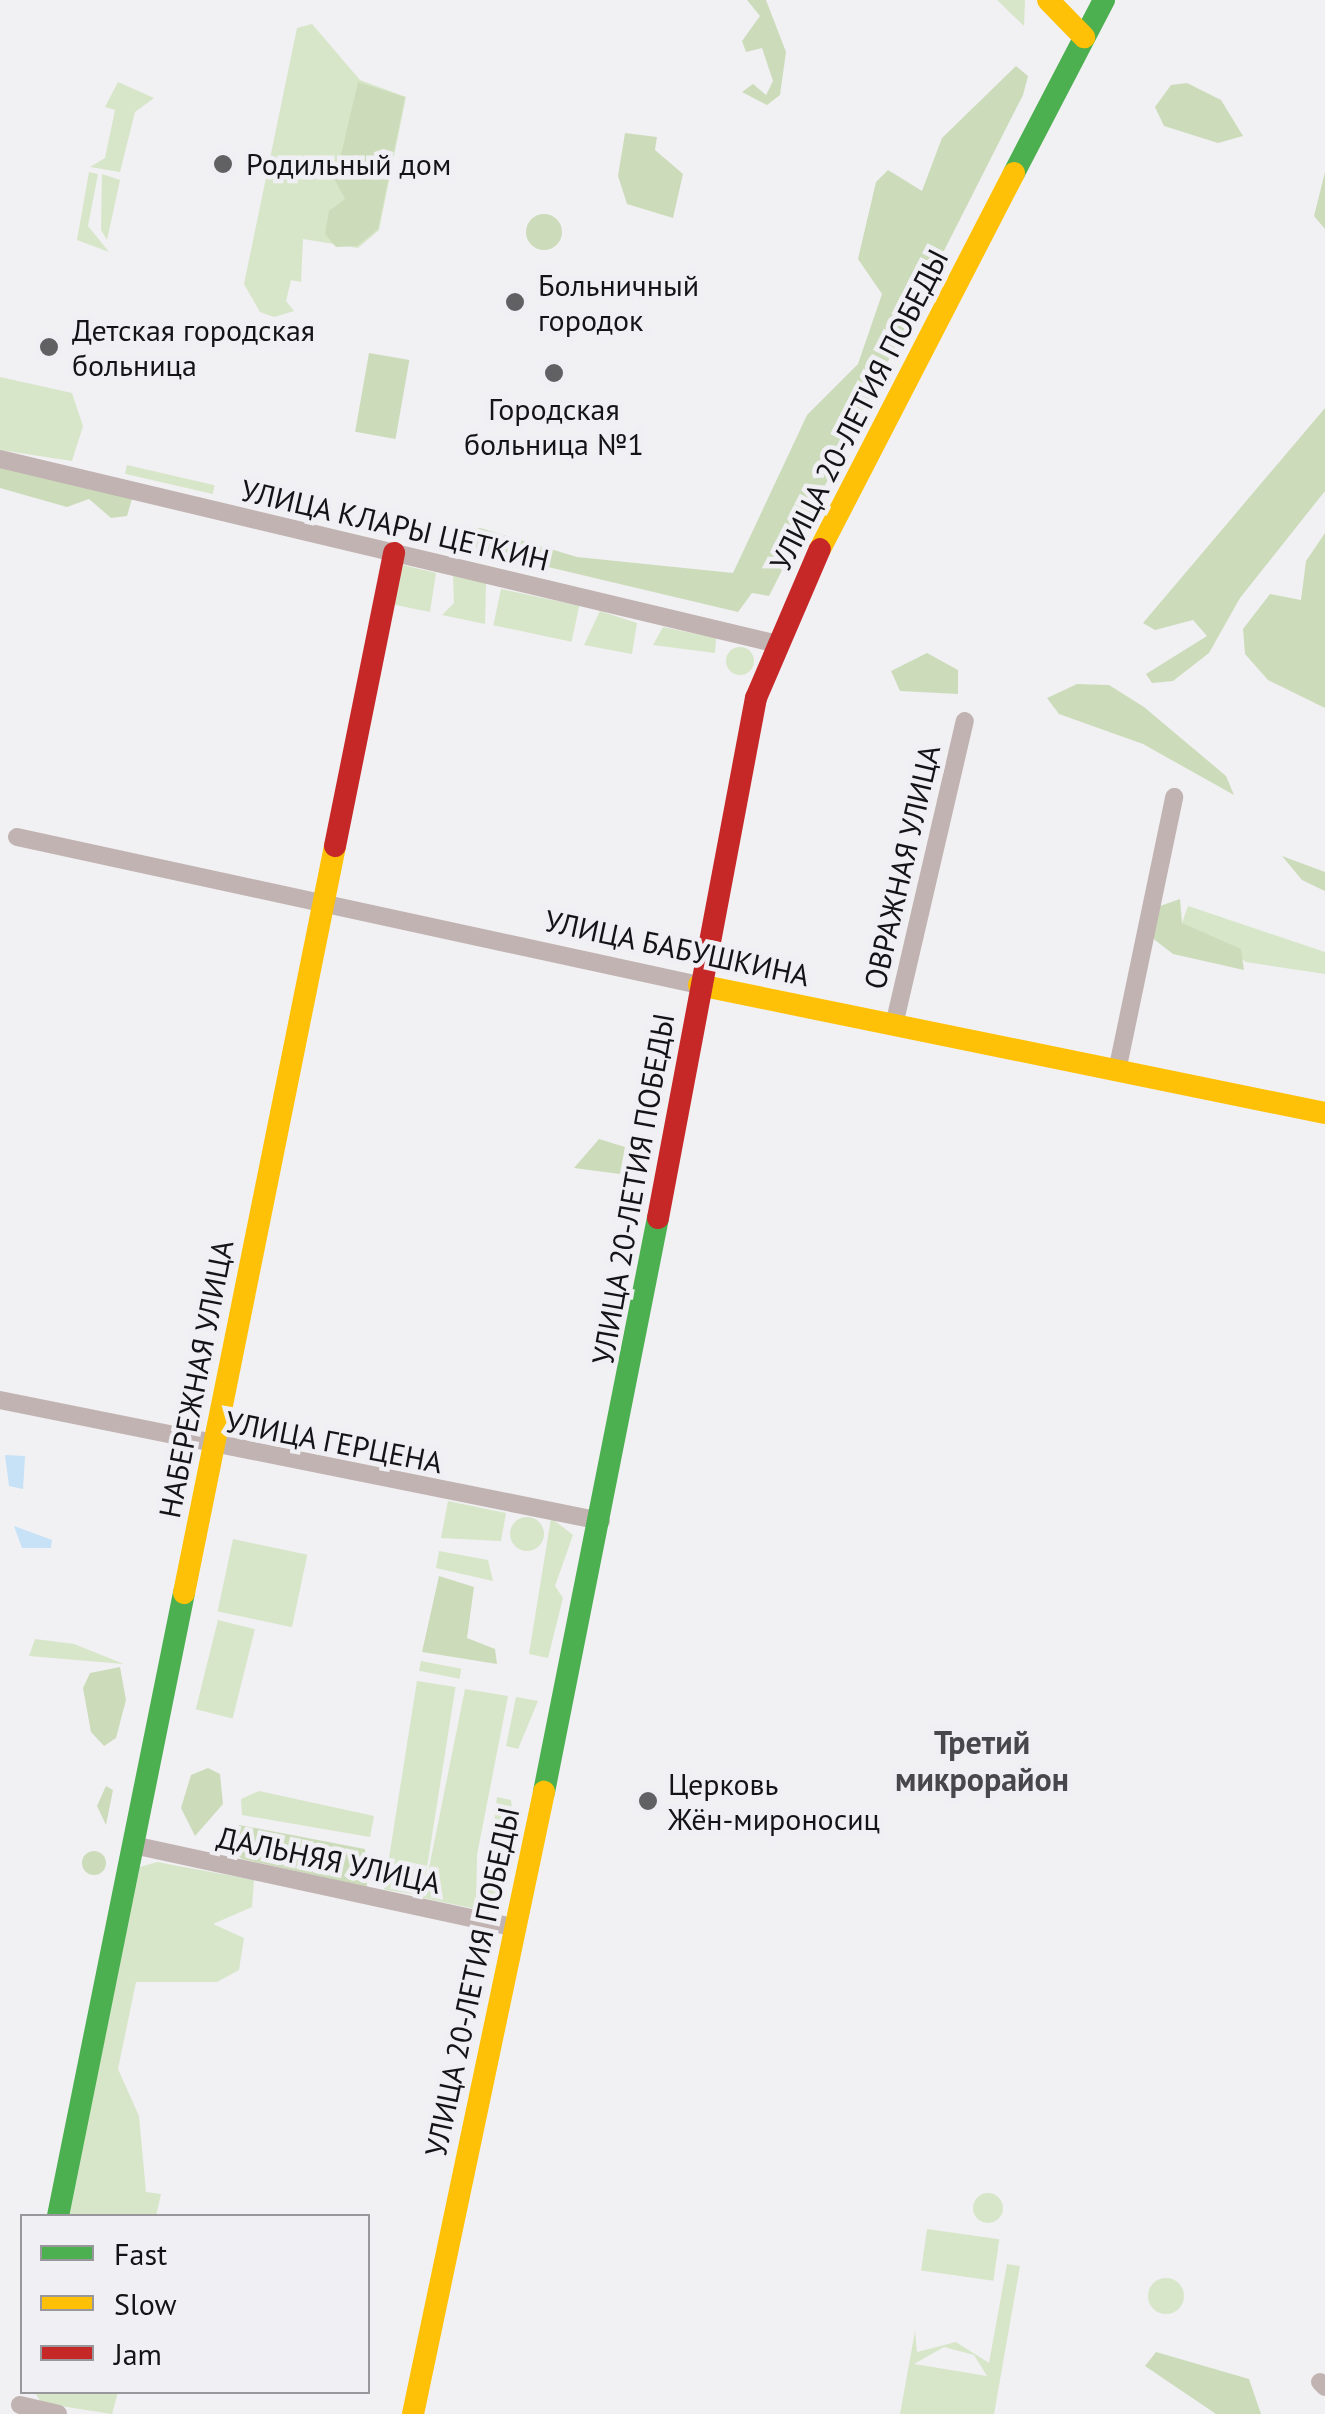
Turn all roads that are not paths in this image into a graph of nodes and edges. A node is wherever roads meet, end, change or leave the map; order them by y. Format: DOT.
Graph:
graph roads {
  1 [pos="1048,0"];
  2 [pos="1104,0"];
  3 [pos="1084,36"];
  4 [pos="0,459"];
  5 [pos="394,553"];
  6 [pos="778,644"];
  7 [pos="965,720"];
  8 [pos="1174,796"];
  9 [pos="17,837"];
  10 [pos="324,899"];
  11 [pos="699,985"];
  12 [pos="894,1026"];
  13 [pos="1117,1071"];
  14 [pos="1325,1113"];
  15 [pos="0,1400"];
  16 [pos="213,1448"];
  17 [pos="601,1520"];
  18 [pos="133,1845"];
  19 [pos="513,1927"];
  20 [pos="58,2214"];
  21 [pos="20,2404"];
  22 [pos="58,2414"];
  23 [pos="412,2414"];
  1 -- 3 [label="street"];
  2 -- 3 [label="street, УЛИЦА 20-ЛЕТИЯ ПОБЕДЫ"];
  3 -- 6 [label="street, УЛИЦА 20-ЛЕТИЯ ПОБЕДЫ"];
  4 -- 5 [label="street, УЛИЦА КЛАРЫ ЦЕТКИН"];
  5 -- 6 [label="street, УЛИЦА КЛАРЫ ЦЕТКИН"];
  5 -- 10 [label="street, НАБЕРЕЖНАЯ УЛИЦА"];
  6 -- 11 [label="street, УЛИЦА 20-ЛЕТИЯ ПОБЕДЫ"];
  7 -- 12 [label="street, ОВРАЖНАЯ УЛИЦА"];
  8 -- 13 [label="street"];
  9 -- 10 [label="street, УЛИЦА БАБУШКИНА"];
  10 -- 11 [label="street, УЛИЦА БАБУШКИНА"];
  10 -- 16 [label="street, НАБЕРЕЖНАЯ УЛИЦА"];
  11 -- 12 [label="street, УЛИЦА БАБУШКИНА"];
  11 -- 17 [label="street, УЛИЦА 20-ЛЕТИЯ ПОБЕДЫ"];
  12 -- 13 [label="street, УЛИЦА БАБУШКИНА"];
  13 -- 14 [label="street, УЛИЦА БАБУШКИНА"];
  15 -- 16 [label="street, УЛИЦА ГЕРЦЕНА"];
  16 -- 17 [label="street, УЛИЦА ГЕРЦЕНА"];
  16 -- 18 [label="street, НАБЕРЕЖНАЯ УЛИЦА"];
  17 -- 19 [label="street, УЛИЦА 20-ЛЕТИЯ ПОБЕДЫ"];
  18 -- 19 [label="street, ДАЛЬНЯЯ УЛИЦА"];
  18 -- 20 [label="street, НАБЕРЕЖНАЯ УЛИЦА"];
  19 -- 23 [label="street, УЛИЦА 20-ЛЕТИЯ ПОБЕДЫ"];
  21 -- 22 [label="street"];
}
